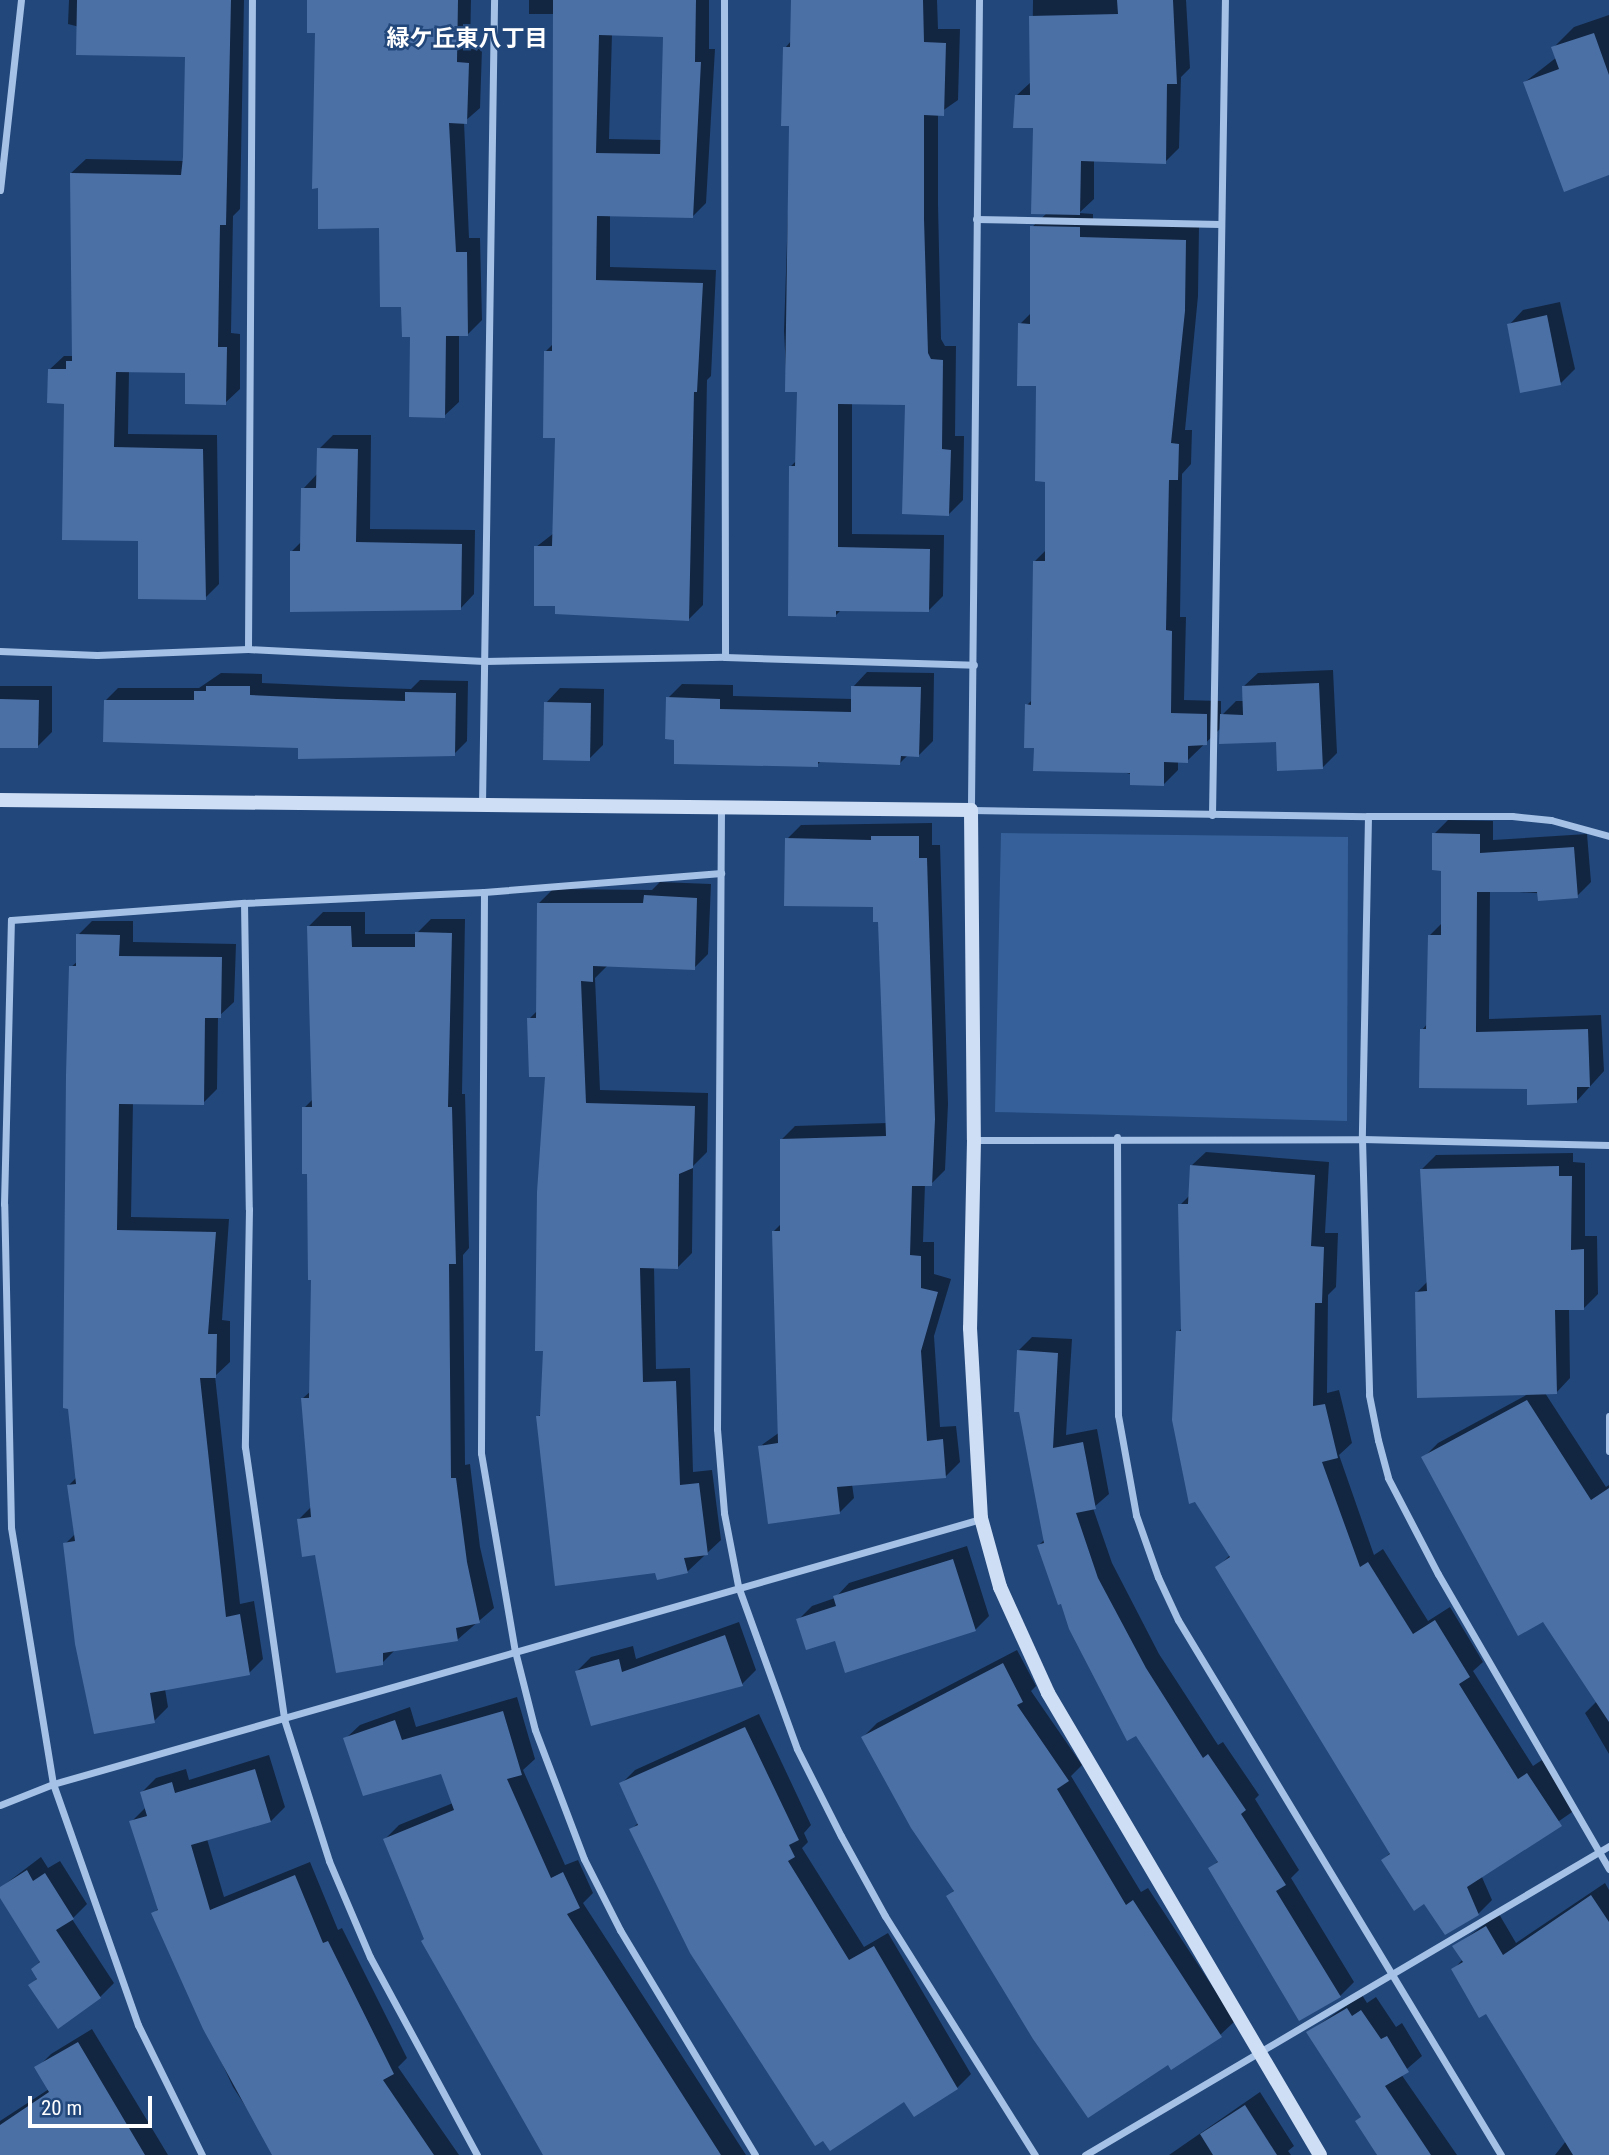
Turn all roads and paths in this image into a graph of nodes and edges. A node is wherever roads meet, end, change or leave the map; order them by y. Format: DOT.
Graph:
graph roads {
  1 [pos="21,0"];
  2 [pos="252,0"];
  3 [pos="494,0"];
  4 [pos="724,0"];
  5 [pos="979,0"];
  6 [pos="1225,0"];
  7 [pos="0,190"];
  8 [pos="976,219"];
  9 [pos="1220,224"];
  10 [pos="248,649"];
  11 [pos="0,651"];
  12 [pos="724,657"];
  13 [pos="484,662"];
  14 [pos="974,665"];
  15 [pos="0,800"];
  16 [pos="482,804"];
  17 [pos="721,809"];
  18 [pos="971,810"];
  19 [pos="1212,815"];
  20 [pos="1368,816"];
  21 [pos="1609,836"];
  22 [pos="721,873"];
  23 [pos="484,892"];
  24 [pos="244,903"];
  25 [pos="1117,1137"];
  26 [pos="1362,1139"];
  27 [pos="974,1140"];
  28 [pos="1609,1144"];
  29 [pos="1609,1416"];
  30 [pos="1609,1451"];
  31 [pos="981,1518"];
  32 [pos="738,1587"];
  33 [pos="515,1651"];
  34 [pos="284,1719"];
  35 [pos="53,1784"];
  36 [pos="0,1805"];
  37 [pos="1609,1846"];
  38 [pos="1599,1853"];
  39 [pos="1609,1869"];
  40 [pos="1395,1974"];
  41 [pos="1257,2050"];
  42 [pos="202,2155"];
  43 [pos="477,2155"];
  44 [pos="755,2155"];
  45 [pos="1035,2155"];
  46 [pos="1085,2155"];
  47 [pos="1320,2155"];
  48 [pos="1501,2155"];
  1 -- 7 [label="street"];
  2 -- 10 [label="street"];
  3 -- 13 [label="street"];
  4 -- 12 [label="street"];
  5 -- 8 [label="street"];
  6 -- 9 [label="street"];
  8 -- 9 [label="street"];
  8 -- 14 [label="street"];
  9 -- 19 [label="street"];
  10 -- 11 [label="street"];
  10 -- 13 [label="street"];
  12 -- 13 [label="street"];
  12 -- 14 [label="street"];
  13 -- 16 [label="street"];
  14 -- 18 [label="street"];
  15 -- 16 [label="street"];
  16 -- 17 [label="street"];
  17 -- 18 [label="street"];
  17 -- 22 [label="street"];
  18 -- 19 [label="street"];
  18 -- 27 [label="street"];
  19 -- 20 [label="street"];
  20 -- 21 [label="street"];
  20 -- 26 [label="street"];
  22 -- 23 [label="street"];
  22 -- 32 [label="street"];
  23 -- 24 [label="street"];
  23 -- 33 [label="street"];
  24 -- 34 [label="street"];
  24 -- 35 [label="street"];
  25 -- 26 [label="street"];
  25 -- 27 [label="street"];
  25 -- 40 [label="street"];
  26 -- 28 [label="street"];
  26 -- 38 [label="street"];
  27 -- 31 [label="street"];
  29 -- 30 [label="street"];
  31 -- 32 [label="street"];
  31 -- 41 [label="street"];
  32 -- 33 [label="street"];
  32 -- 45 [label="street"];
  33 -- 34 [label="street"];
  33 -- 44 [label="street"];
  34 -- 35 [label="street"];
  34 -- 43 [label="street"];
  35 -- 36 [label="street"];
  35 -- 42 [label="street"];
  37 -- 38 [label="street"];
  38 -- 39 [label="street"];
  38 -- 40 [label="street"];
  40 -- 41 [label="street"];
  40 -- 48 [label="street"];
  41 -- 46 [label="street"];
  41 -- 47 [label="street"];
}
